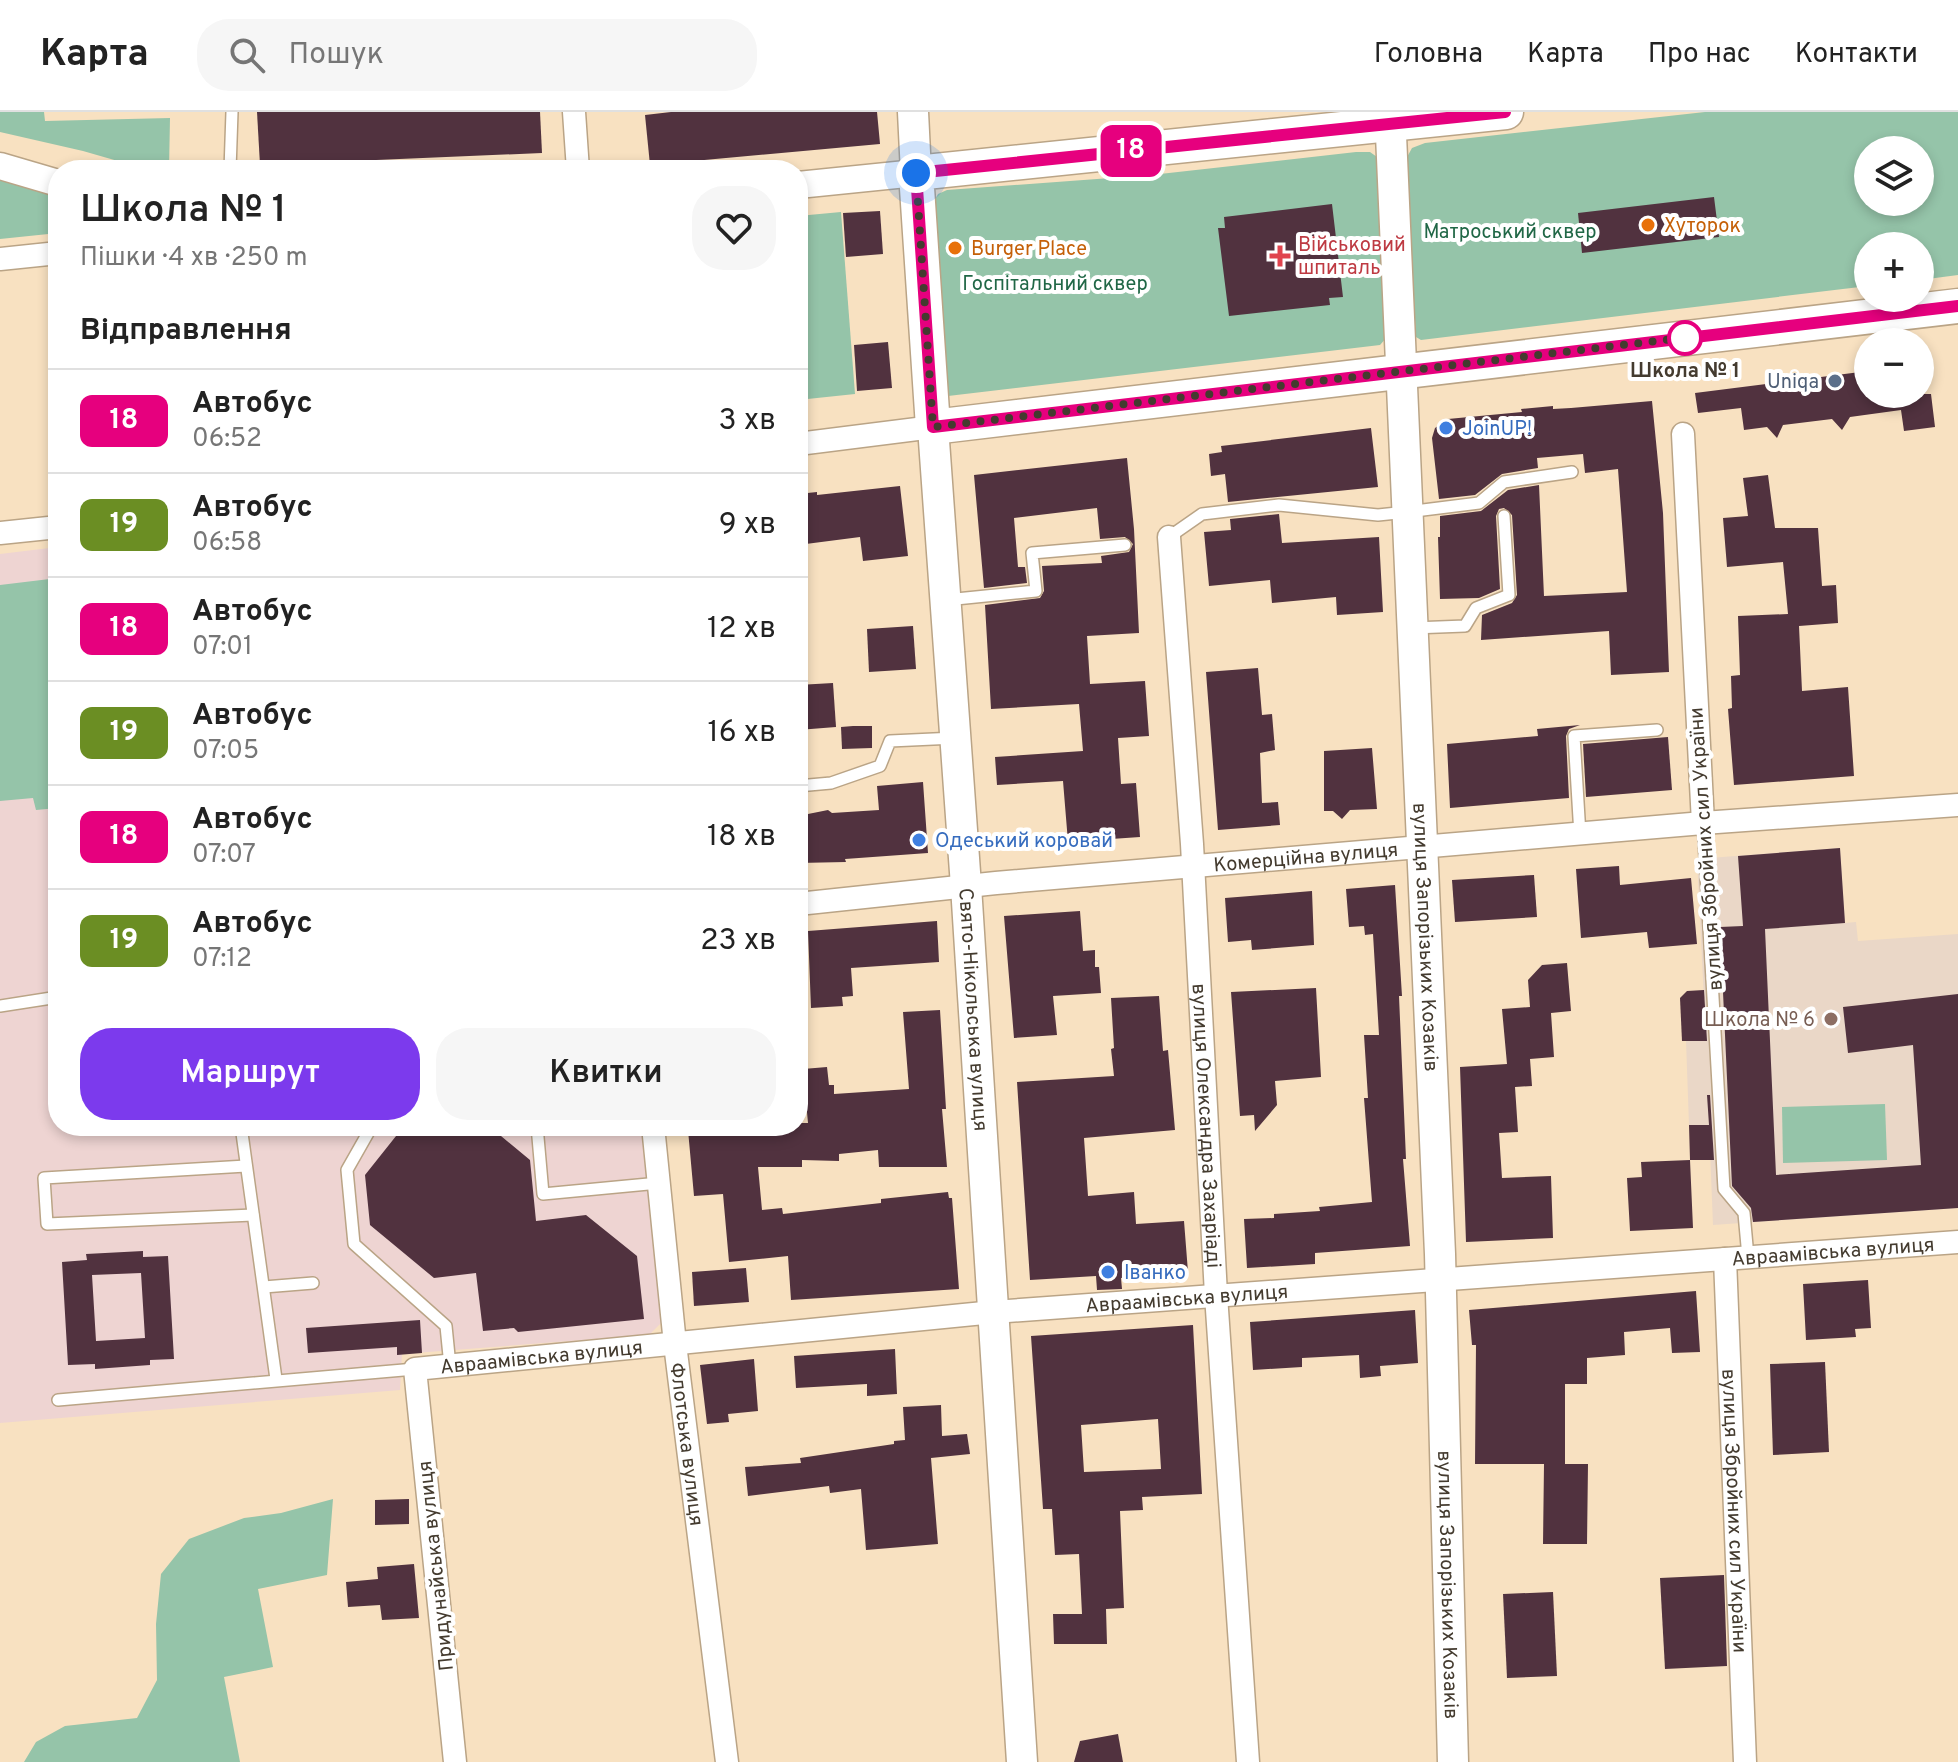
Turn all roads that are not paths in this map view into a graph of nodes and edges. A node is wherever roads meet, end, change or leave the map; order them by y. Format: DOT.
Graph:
graph roads {
  1 [pos="232,112"];
  2 [pos="574,112"];
  3 [pos="913,112"];
  4 [pos="1506,112"];
  5 [pos="1390,119"];
  6 [pos="230,160"];
  7 [pos="577,160"];
  8 [pos="0,166"];
  9 [pos="916,173"];
  10 [pos="48,180"];
  11 [pos="808,184"];
  12 [pos="48,254"];
  13 [pos="0,259"];
  14 [pos="1958,306"];
  15 [pos="1401,371"];
  16 [pos="933,427"];
  17 [pos="1683,434"];
  18 [pos="808,443"];
  19 [pos="1572,472"];
  20 [pos="1407,512"];
  21 [pos="1504,516"];
  22 [pos="48,528"];
  23 [pos="0,533"];
  24 [pos="1169,537"];
  25 [pos="1125,545"];
  26 [pos="945,600"];
  27 [pos="1413,628"];
  28 [pos="1657,730"];
  29 [pos="955,738"];
  30 [pos="808,785"];
  31 [pos="1958,805"];
  32 [pos="1703,823"];
  33 [pos="1580,835"];
  34 [pos="1422,847"];
  35 [pos="1193,867"];
  36 [pos="966,886"];
  37 [pos="808,903"];
  38 [pos="48,999"];
  39 [pos="0,1006"];
  40 [pos="242,1136"];
  41 [pos="366,1136"];
  42 [pos="538,1136"];
  43 [pos="654,1136"];
  44 [pos="246,1166"];
  45 [pos="659,1183"];
  46 [pos="253,1215"];
  47 [pos="1958,1242"];
  48 [pos="1748,1257"];
  49 [pos="1725,1259"];
  50 [pos="1441,1279"];
  51 [pos="313,1283"];
  52 [pos="264,1287"];
  53 [pos="1216,1295"];
  54 [pos="994,1312"];
  55 [pos="675,1344"];
  56 [pos="450,1366"];
  57 [pos="415,1369"];
  58 [pos="276,1379"];
  59 [pos="58,1400"];
  60 [pos="455,1762"];
  61 [pos="727,1762"];
  62 [pos="1022,1762"];
  63 [pos="1248,1762"];
  64 [pos="1453,1762"];
  65 [pos="1745,1762"];
  1 -- 6 [label="lane"];
  2 -- 7 [label="street"];
  3 -- 9 [label="main road, Свято-Нікольська вулиця"];
  4 -- 5 [label="main road"];
  5 -- 9 [label="main road"];
  5 -- 15 [label="main road, вулиця Запорізьких Козаків"];
  8 -- 10 [label="street"];
  9 -- 11 [label="street"];
  9 -- 16 [label="main road, Свято-Нікольська вулиця"];
  12 -- 13 [label="street"];
  14 -- 15 [label="main road"];
  15 -- 16 [label="main road"];
  15 -- 20 [label="main road, вулиця Запорізьких Козаків"];
  16 -- 18 [label="street"];
  16 -- 26 [label="main road, Свято-Нікольська вулиця"];
  17 -- 32 [label="street, вулиця Збройних сил України"];
  19 -- 20 [label="lane"];
  20 -- 24 [label="lane"];
  20 -- 27 [label="main road, вулиця Запорізьких Козаків"];
  21 -- 27 [label="lane"];
  22 -- 23 [label="street"];
  24 -- 35 [label="street, вулиця Олександра Захаріаді"];
  25 -- 26 [label="lane"];
  26 -- 29 [label="main road, Свято-Нікольська вулиця"];
  27 -- 34 [label="main road, вулиця Запорізьких Козаків"];
  28 -- 33 [label="lane"];
  29 -- 30 [label="lane"];
  29 -- 36 [label="main road, Свято-Нікольська вулиця"];
  31 -- 32 [label="street, Комерційна вулиця"];
  32 -- 33 [label="street, Комерційна вулиця"];
  32 -- 48 [label="lane, вулиця Збройних сил України"];
  33 -- 34 [label="street, Комерційна вулиця"];
  34 -- 35 [label="street, Комерційна вулиця"];
  34 -- 50 [label="main road, вулиця Запорізьких Козаків"];
  35 -- 36 [label="street, Комерційна вулиця"];
  35 -- 53 [label="street, вулиця Олександра Захаріаді"];
  36 -- 37 [label="street, Комерційна вулиця"];
  36 -- 54 [label="main road, Свято-Нікольська вулиця"];
  38 -- 39 [label="lane"];
  40 -- 44 [label="lane"];
  41 -- 56 [label="lane"];
  42 -- 45 [label="lane"];
  43 -- 45 [label="street, Флотська вулиця"];
  44 -- 46 [label="lane"];
  44 -- 46 [label="lane"];
  45 -- 55 [label="street, Флотська вулиця"];
  46 -- 52 [label="lane"];
  47 -- 48 [label="street, Авраамівська вулиця"];
  48 -- 49 [label="street, Авраамівська вулиця"];
  49 -- 50 [label="street, Авраамівська вулиця"];
  49 -- 65 [label="street, вулиця Збройних сил України"];
  50 -- 53 [label="street, Авраамівська вулиця"];
  50 -- 64 [label="main road, вулиця Запорізьких Козаків"];
  51 -- 52 [label="lane"];
  52 -- 58 [label="lane"];
  53 -- 54 [label="street, Авраамівська вулиця"];
  53 -- 63 [label="street, вулиця Олександра Захаріаді"];
  54 -- 55 [label="street, Авраамівська вулиця"];
  54 -- 62 [label="main road, Свято-Нікольська вулиця"];
  55 -- 56 [label="street, Авраамівська вулиця"];
  55 -- 61 [label="street, Флотська вулиця"];
  56 -- 57 [label="street, Авраамівська вулиця"];
  57 -- 58 [label="lane"];
  57 -- 60 [label="street, Придунайська вулиця"];
  58 -- 59 [label="lane"];
}
